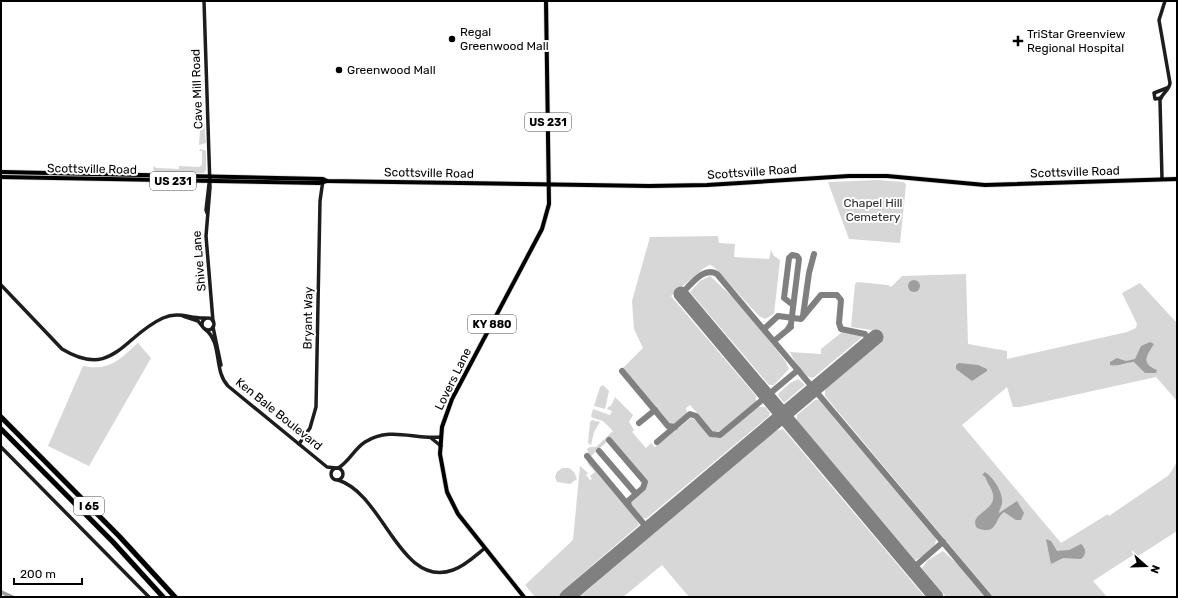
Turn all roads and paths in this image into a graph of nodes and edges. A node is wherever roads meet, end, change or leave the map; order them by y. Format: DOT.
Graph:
graph roads {
  1 [pos="204,1"];
  2 [pos="546,1"];
  3 [pos="1165,1"];
  4 [pos="1170,84"];
  5 [pos="1158,92"];
  6 [pos="1161,97"];
  7 [pos="1156,100"];
  8 [pos="1161,109"];
  9 [pos="1,172"];
  10 [pos="210,176"];
  11 [pos="1,177"];
  12 [pos="1162,179"];
  13 [pos="1177,179"];
  14 [pos="322,182"];
  15 [pos="209,183"];
  16 [pos="549,184"];
  17 [pos="1,285"];
  18 [pos="213,308"];
  19 [pos="180,315"];
  20 [pos="206,318"];
  21 [pos="213,321"];
  22 [pos="213,327"];
  23 [pos="203,328"];
  24 [pos="221,374"];
  25 [pos="1,417"];
  26 [pos="1,429"];
  27 [pos="441,437"];
  28 [pos="431,438"];
  29 [pos="299,444"];
  30 [pos="440,446"];
  31 [pos="1,447"];
  32 [pos="349,459"];
  33 [pos="327,467"];
  34 [pos="337,468"];
  35 [pos="330,473"];
  36 [pos="343,473"];
  37 [pos="338,480"];
  38 [pos="346,483"];
  39 [pos="485,548"];
  40 [pos="149,597"];
  41 [pos="163,597"];
  42 [pos="175,597"];
  43 [pos="524,597"];
  1 -- 10 [label="main road, Cave Mill Road"];
  2 -- 16 [label="main road, US 231"];
  3 -- 4 [label="main road"];
  4 -- 5 [label="main road"];
  4 -- 6 [label="main road"];
  5 -- 6 [label="main road"];
  5 -- 7 [label="main road"];
  6 -- 7 [label="main road"];
  6 -- 8 [label="main road"];
  7 -- 8 [label="main road"];
  8 -- 12 [label="main road"];
  9 -- 10 [label="main road, Scottsville Road / US 231"];
  10 -- 14 [label="main road, Scottsville Road / US 231"];
  10 -- 15 [label="main road, Shive Lane"];
  11 -- 15 [label="main road, Scottsville Road / US 231"];
  12 -- 13 [label="main road, Scottsville Road"];
  12 -- 16 [label="main road, Scottsville Road"];
  14 -- 15 [label="main road, Scottsville Road / US 231"];
  14 -- 16 [label="main road, Scottsville Road / US 231"];
  14 -- 29 [label="main road, Bryant Way"];
  15 -- 18 [label="main road, Shive Lane"];
  16 -- 27 [label="main road, Lovers Lane / KY 880"];
  17 -- 19 [label="main road"];
  18 -- 20 [label="main road, Shive Lane"];
  18 -- 21 [label="main road, Shive Lane"];
  19 -- 20 [label="main road"];
  19 -- 23 [label="main road, Ken Bale Boulevard"];
  20 -- 21 [label="main road"];
  20 -- 23 [label="main road"];
  21 -- 22 [label="main road"];
  22 -- 23 [label="main road"];
  22 -- 24 [label="main road, Ken Bale Boulevard"];
  23 -- 24 [label="main road, Ken Bale Boulevard"];
  24 -- 29 [label="main road, Ken Bale Boulevard"];
  25 -- 42 [label="highway, I 65"];
  26 -- 41 [label="highway, I 65"];
  27 -- 28 [label="main road"];
  27 -- 30 [label="main road, Lovers Lane / KY 880"];
  28 -- 30 [label="main road"];
  28 -- 32 [label="main road"];
  29 -- 33 [label="main road, Ken Bale Boulevard"];
  30 -- 39 [label="main road, Lovers Lane / KY 880"];
  31 -- 40 [label="main road"];
  32 -- 34 [label="main road"];
  32 -- 36 [label="main road"];
  33 -- 34 [label="main road, Ken Bale Boulevard"];
  33 -- 35 [label="main road, Ken Bale Boulevard"];
  34 -- 35 [label="main road"];
  34 -- 36 [label="main road"];
  35 -- 37 [label="main road, Ken Bale Boulevard"];
  36 -- 37 [label="main road"];
  36 -- 38 [label="main road"];
  37 -- 38 [label="main road, Ken Bale Boulevard"];
  38 -- 39 [label="main road, Ken Bale Boulevard"];
  39 -- 43 [label="main road, Lovers Lane / KY 880"];
}
